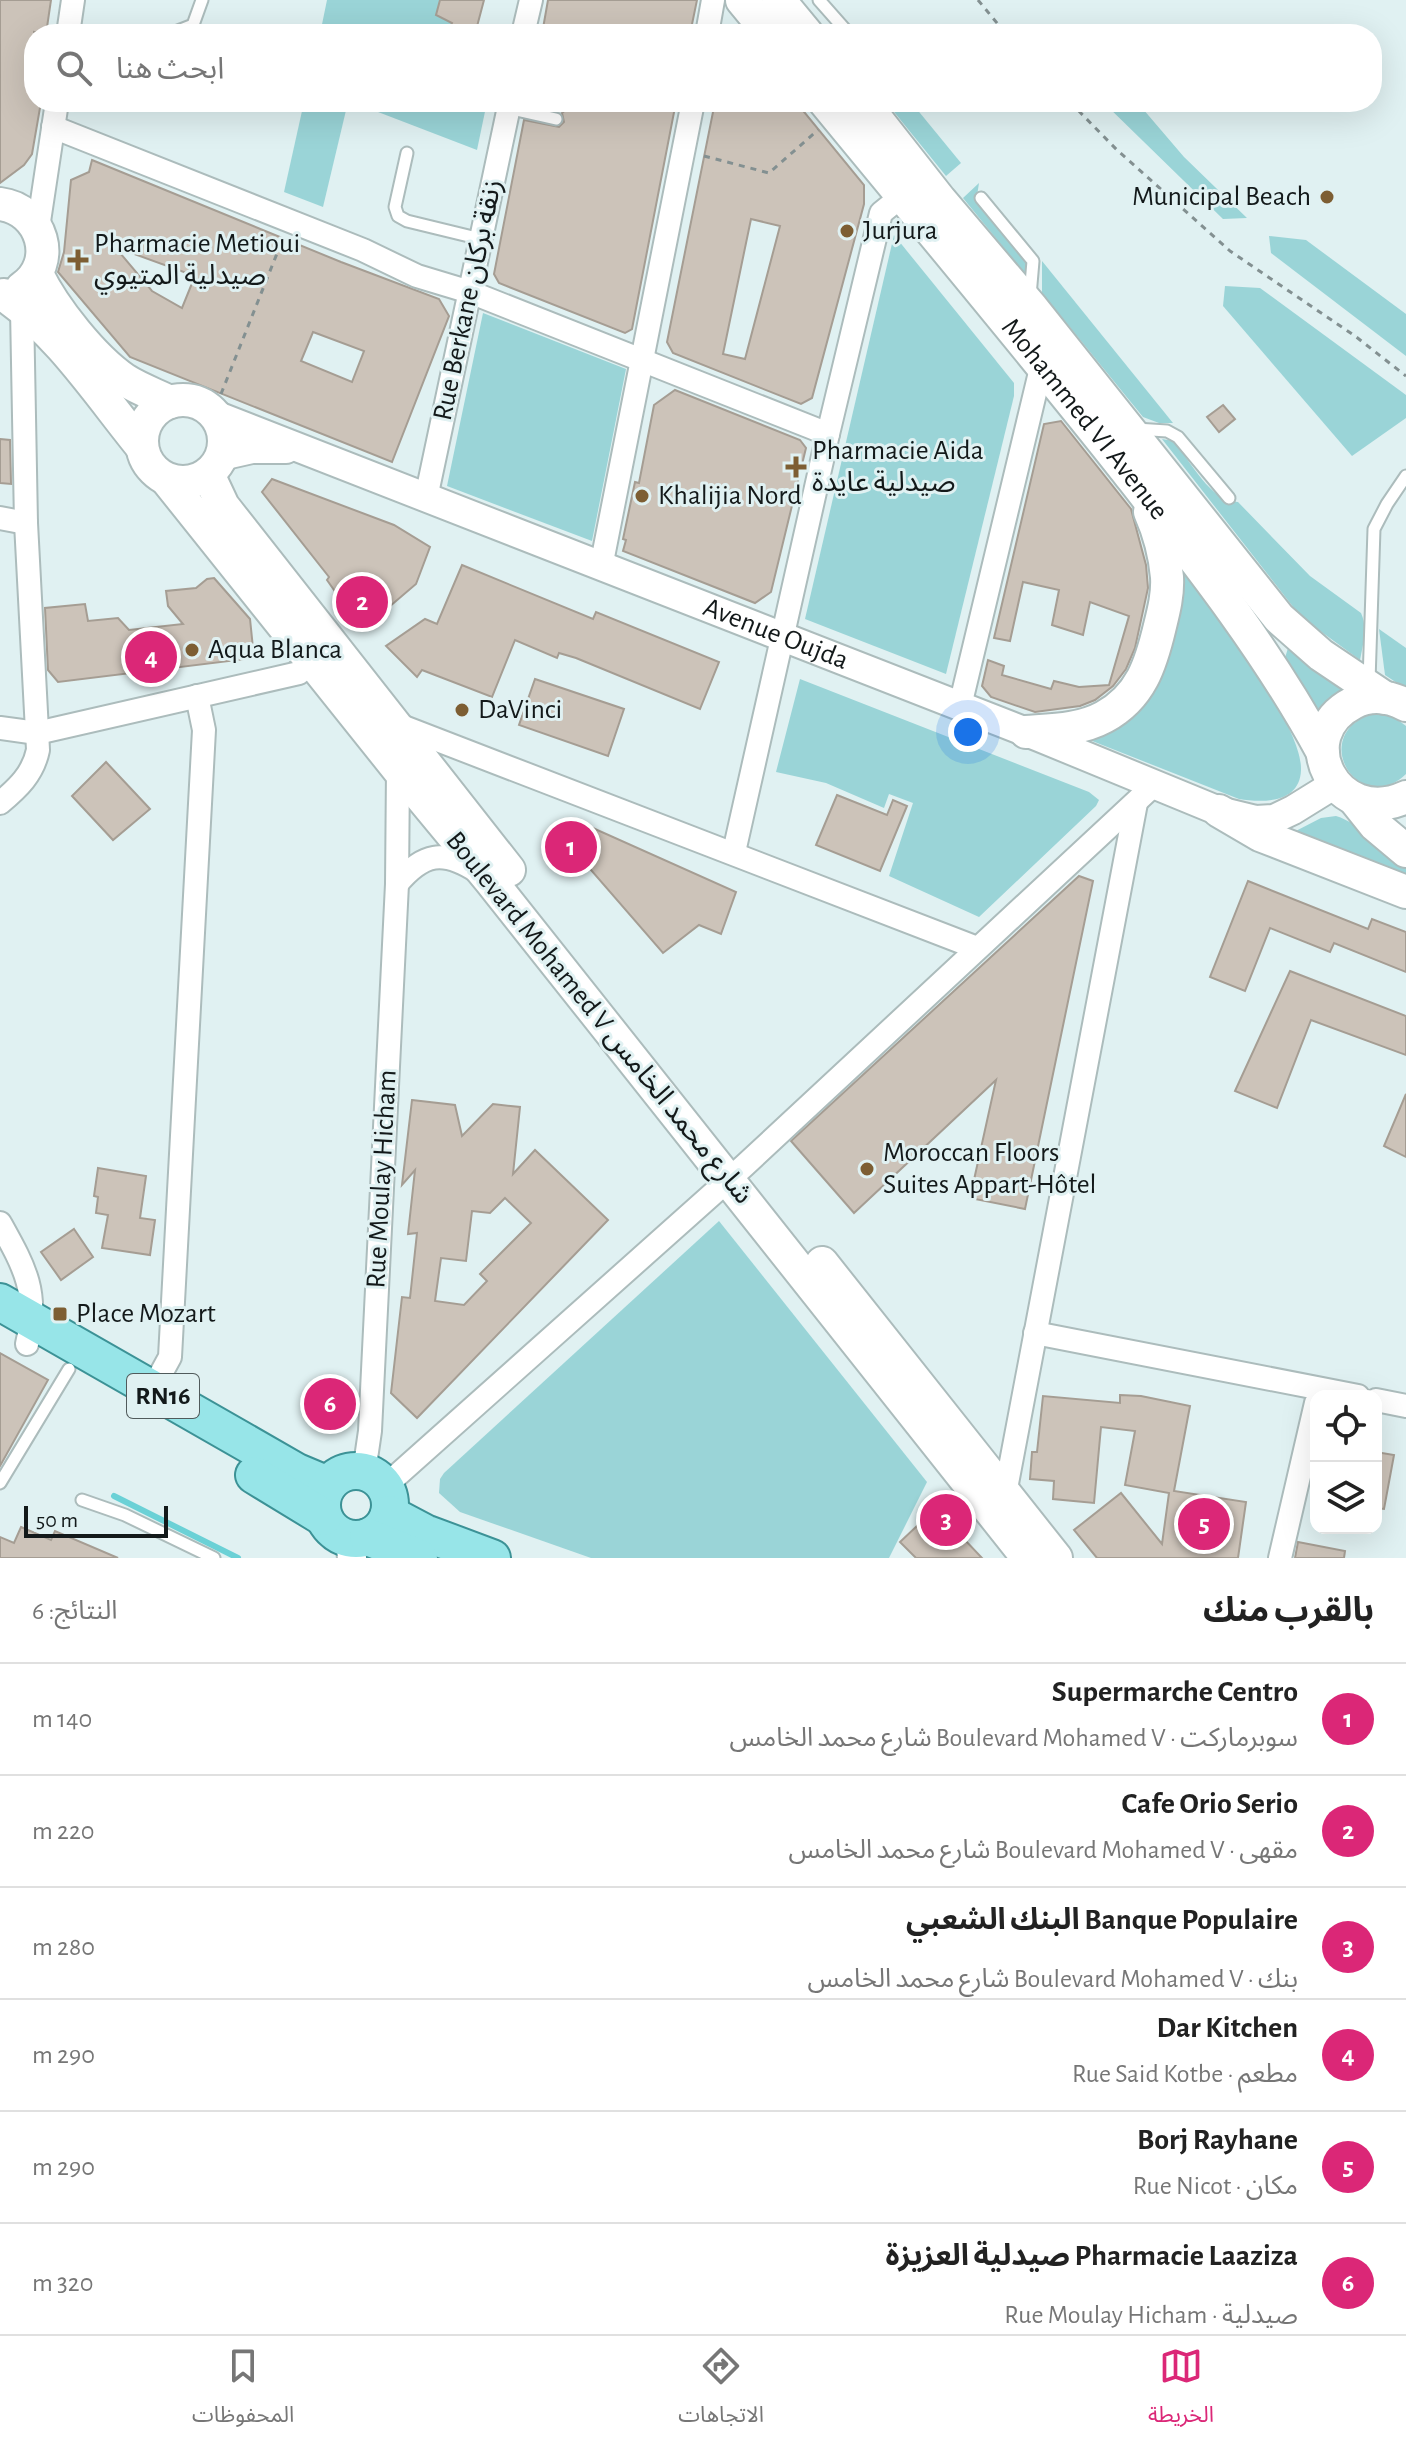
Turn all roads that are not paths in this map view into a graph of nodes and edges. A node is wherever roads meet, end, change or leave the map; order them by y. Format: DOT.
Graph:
graph roads {
  1 [pos="73,0"];
  2 [pos="202,0"];
  3 [pos="531,0"];
  4 [pos="713,0"];
  5 [pos="742,0"];
  6 [pos="779,0"];
  7 [pos="819,0"];
  8 [pos="69,24"];
  9 [pos="193,24"];
  10 [pos="525,24"];
  11 [pos="709,24"];
  12 [pos="762,24"];
  13 [pos="799,24"];
  14 [pos="840,24"];
  15 [pos="55,112"];
  16 [pos="508,112"];
  17 [pos="532,112"];
  18 [pos="691,112"];
  19 [pos="871,112"];
  20 [pos="824,114"];
  21 [pos="556,119"];
  22 [pos="53,127"];
  23 [pos="407,153"];
  24 [pos="49,155"];
  25 [pos="902,196"];
  26 [pos="981,198"];
  27 [pos="6,205"];
  28 [pos="38,228"];
  29 [pos="481,239"];
  30 [pos="37,274"];
  31 [pos="470,292"];
  32 [pos="9,300"];
  33 [pos="1030,305"];
  34 [pos="643,360"];
  35 [pos="1042,364"];
  36 [pos="170,402"];
  37 [pos="217,407"];
  38 [pos="1127,429"];
  39 [pos="828,434"];
  40 [pos="142,447"];
  41 [pos="303,450"];
  42 [pos="215,465"];
  43 [pos="1406,476"];
  44 [pos="167,480"];
  45 [pos="1142,490"];
  46 [pos="426,498"];
  47 [pos="1229,498"];
  48 [pos="0,518"];
  49 [pos="26,523"];
  50 [pos="601,567"];
  51 [pos="782,637"];
  52 [pos="312,661"];
  53 [pos="197,696"];
  54 [pos="1387,696"];
  55 [pos="960,706"];
  56 [pos="392,722"];
  57 [pos="0,728"];
  58 [pos="1026,732"];
  59 [pos="37,733"];
  60 [pos="1323,753"];
  61 [pos="398,769"];
  62 [pos="1345,792"];
  63 [pos="1145,794"];
  64 [pos="1406,797"];
  65 [pos="0,803"];
  66 [pos="1219,811"];
  67 [pos="1406,851"];
  68 [pos="734,852"];
  69 [pos="490,880"];
  70 [pos="397,884"];
  71 [pos="1406,892"];
  72 [pos="977,948"];
  73 [pos="736,1173"];
  74 [pos="0,1223"];
  75 [pos="0,1302"];
  76 [pos="20,1331"];
  77 [pos="1035,1333"];
  78 [pos="69,1369"];
  79 [pos="152,1390"];
  80 [pos="1310,1394"];
  81 [pos="1382,1401"];
  82 [pos="1406,1406"];
  83 [pos="1310,1430"];
  84 [pos="0,1483"];
  85 [pos="1005,1494"];
  86 [pos="82,1500"];
  87 [pos="357,1514"];
  88 [pos="214,1558"];
  89 [pos="419,1558"];
  90 [pos="492,1558"];
  91 [pos="1028,1558"];
  92 [pos="1056,1558"];
  93 [pos="1280,1558"];
  1 -- 8 [label="street"];
  2 -- 9 [label="lane"];
  3 -- 10 [label="street"];
  4 -- 11 [label="street"];
  5 -- 12 [label="main road"];
  6 -- 13 [label="main road"];
  7 -- 14 [label="lane"];
  15 -- 22 [label="street"];
  16 -- 29 [label="street, Rue Berkane زنقة بركان"];
  17 -- 21 [label="lane"];
  18 -- 34 [label="street"];
  19 -- 33 [label="main road, Mohammed VI Avenue"];
  20 -- 25 [label="main road, Mohammed VI Avenue"];
  22 -- 24 [label="street"];
  22 -- 31 [label="street"];
  23 -- 29 [label="lane"];
  24 -- 27 [label="street"];
  24 -- 28 [label="street"];
  25 -- 35 [label="main road, Mohammed VI Avenue"];
  25 -- 39 [label="street"];
  26 -- 33 [label="lane"];
  27 -- 28 [label="main road"];
  28 -- 30 [label="main road"];
  29 -- 31 [label="street, Rue Berkane زنقة بركان"];
  30 -- 32 [label="main road"];
  30 -- 36 [label="main road"];
  31 -- 34 [label="street"];
  31 -- 46 [label="street, Rue Berkane زنقة بركان"];
  32 -- 40 [label="main road"];
  32 -- 49 [label="street"];
  33 -- 38 [label="main road, Mohammed VI Avenue"];
  34 -- 39 [label="street"];
  34 -- 50 [label="street"];
  35 -- 45 [label="main road, Mohammed VI Avenue"];
  35 -- 55 [label="street"];
  36 -- 37 [label="main road"];
  36 -- 40 [label="main road"];
  37 -- 41 [label="street, Avenue Oujda"];
  37 -- 42 [label="main road"];
  38 -- 47 [label="lane"];
  38 -- 54 [label="main road, Mohammed VI Avenue"];
  39 -- 51 [label="street"];
  40 -- 44 [label="main road"];
  41 -- 42 [label="street"];
  41 -- 46 [label="street, Avenue Oujda"];
  42 -- 44 [label="main road"];
  42 -- 56 [label="main road, Boulevard Mohamed V شارع محمد الخامس"];
  43 -- 54 [label="lane"];
  44 -- 52 [label="main road, Boulevard Mohamed V شارع محمد الخامس"];
  45 -- 58 [label="main road"];
  45 -- 60 [label="main road, Mohammed VI Avenue"];
  46 -- 50 [label="street, Avenue Oujda"];
  48 -- 49 [label="street"];
  49 -- 59 [label="street"];
  50 -- 51 [label="street, Avenue Oujda"];
  51 -- 55 [label="street, Avenue Oujda"];
  51 -- 68 [label="street"];
  52 -- 53 [label="street"];
  52 -- 61 [label="main road, Boulevard Mohamed V شارع محمد الخامس"];
  53 -- 59 [label="street"];
  53 -- 79 [label="street"];
  54 -- 60 [label="main road"];
  55 -- 58 [label="street, Avenue Oujda"];
  56 -- 68 [label="street"];
  56 -- 73 [label="main road, Boulevard Mohamed V شارع محمد الخامس"];
  57 -- 59 [label="street"];
  58 -- 63 [label="street, Avenue Oujda"];
  59 -- 65 [label="street"];
  60 -- 62 [label="main road, Mohammed VI Avenue"];
  61 -- 69 [label="main road, Boulevard Mohamed V شارع محمد الخامس"];
  61 -- 70 [label="street, Rue Moulay Hicham"];
  62 -- 64 [label="main road"];
  62 -- 66 [label="street, Avenue Oujda"];
  62 -- 67 [label="main road, Mohammed VI Avenue"];
  63 -- 66 [label="street, Avenue Oujda"];
  63 -- 72 [label="street"];
  63 -- 77 [label="street"];
  66 -- 71 [label="main road"];
  68 -- 72 [label="street"];
  69 -- 70 [label="street"];
  69 -- 73 [label="main road, Boulevard Mohamed V شارع محمد الخامس"];
  70 -- 87 [label="street, Rue Moulay Hicham"];
  72 -- 73 [label="street"];
  73 -- 85 [label="main road, Boulevard Mohamed V شارع محمد الخامس"];
  73 -- 87 [label="street"];
  73 -- 91 [label="main road, Boulevard Mohamed V شارع محمد الخامس"];
  74 -- 76 [label="street"];
  75 -- 76 [label="main road, RN16"];
  76 -- 78 [label="main road, RN16"];
  76 -- 79 [label="main road, RN16"];
  77 -- 80 [label="street"];
  77 -- 85 [label="street"];
  78 -- 84 [label="lane"];
  78 -- 87 [label="main road, RN16"];
  79 -- 87 [label="main road, RN16"];
  81 -- 82 [label="street"];
  83 -- 93 [label="street"];
  85 -- 92 [label="main road, Boulevard Mohamed V شارع محمد الخامس"];
  86 -- 88 [label="lane"];
  87 -- 89 [label="main road, RN16"];
  87 -- 90 [label="main road, RN16"];
}
